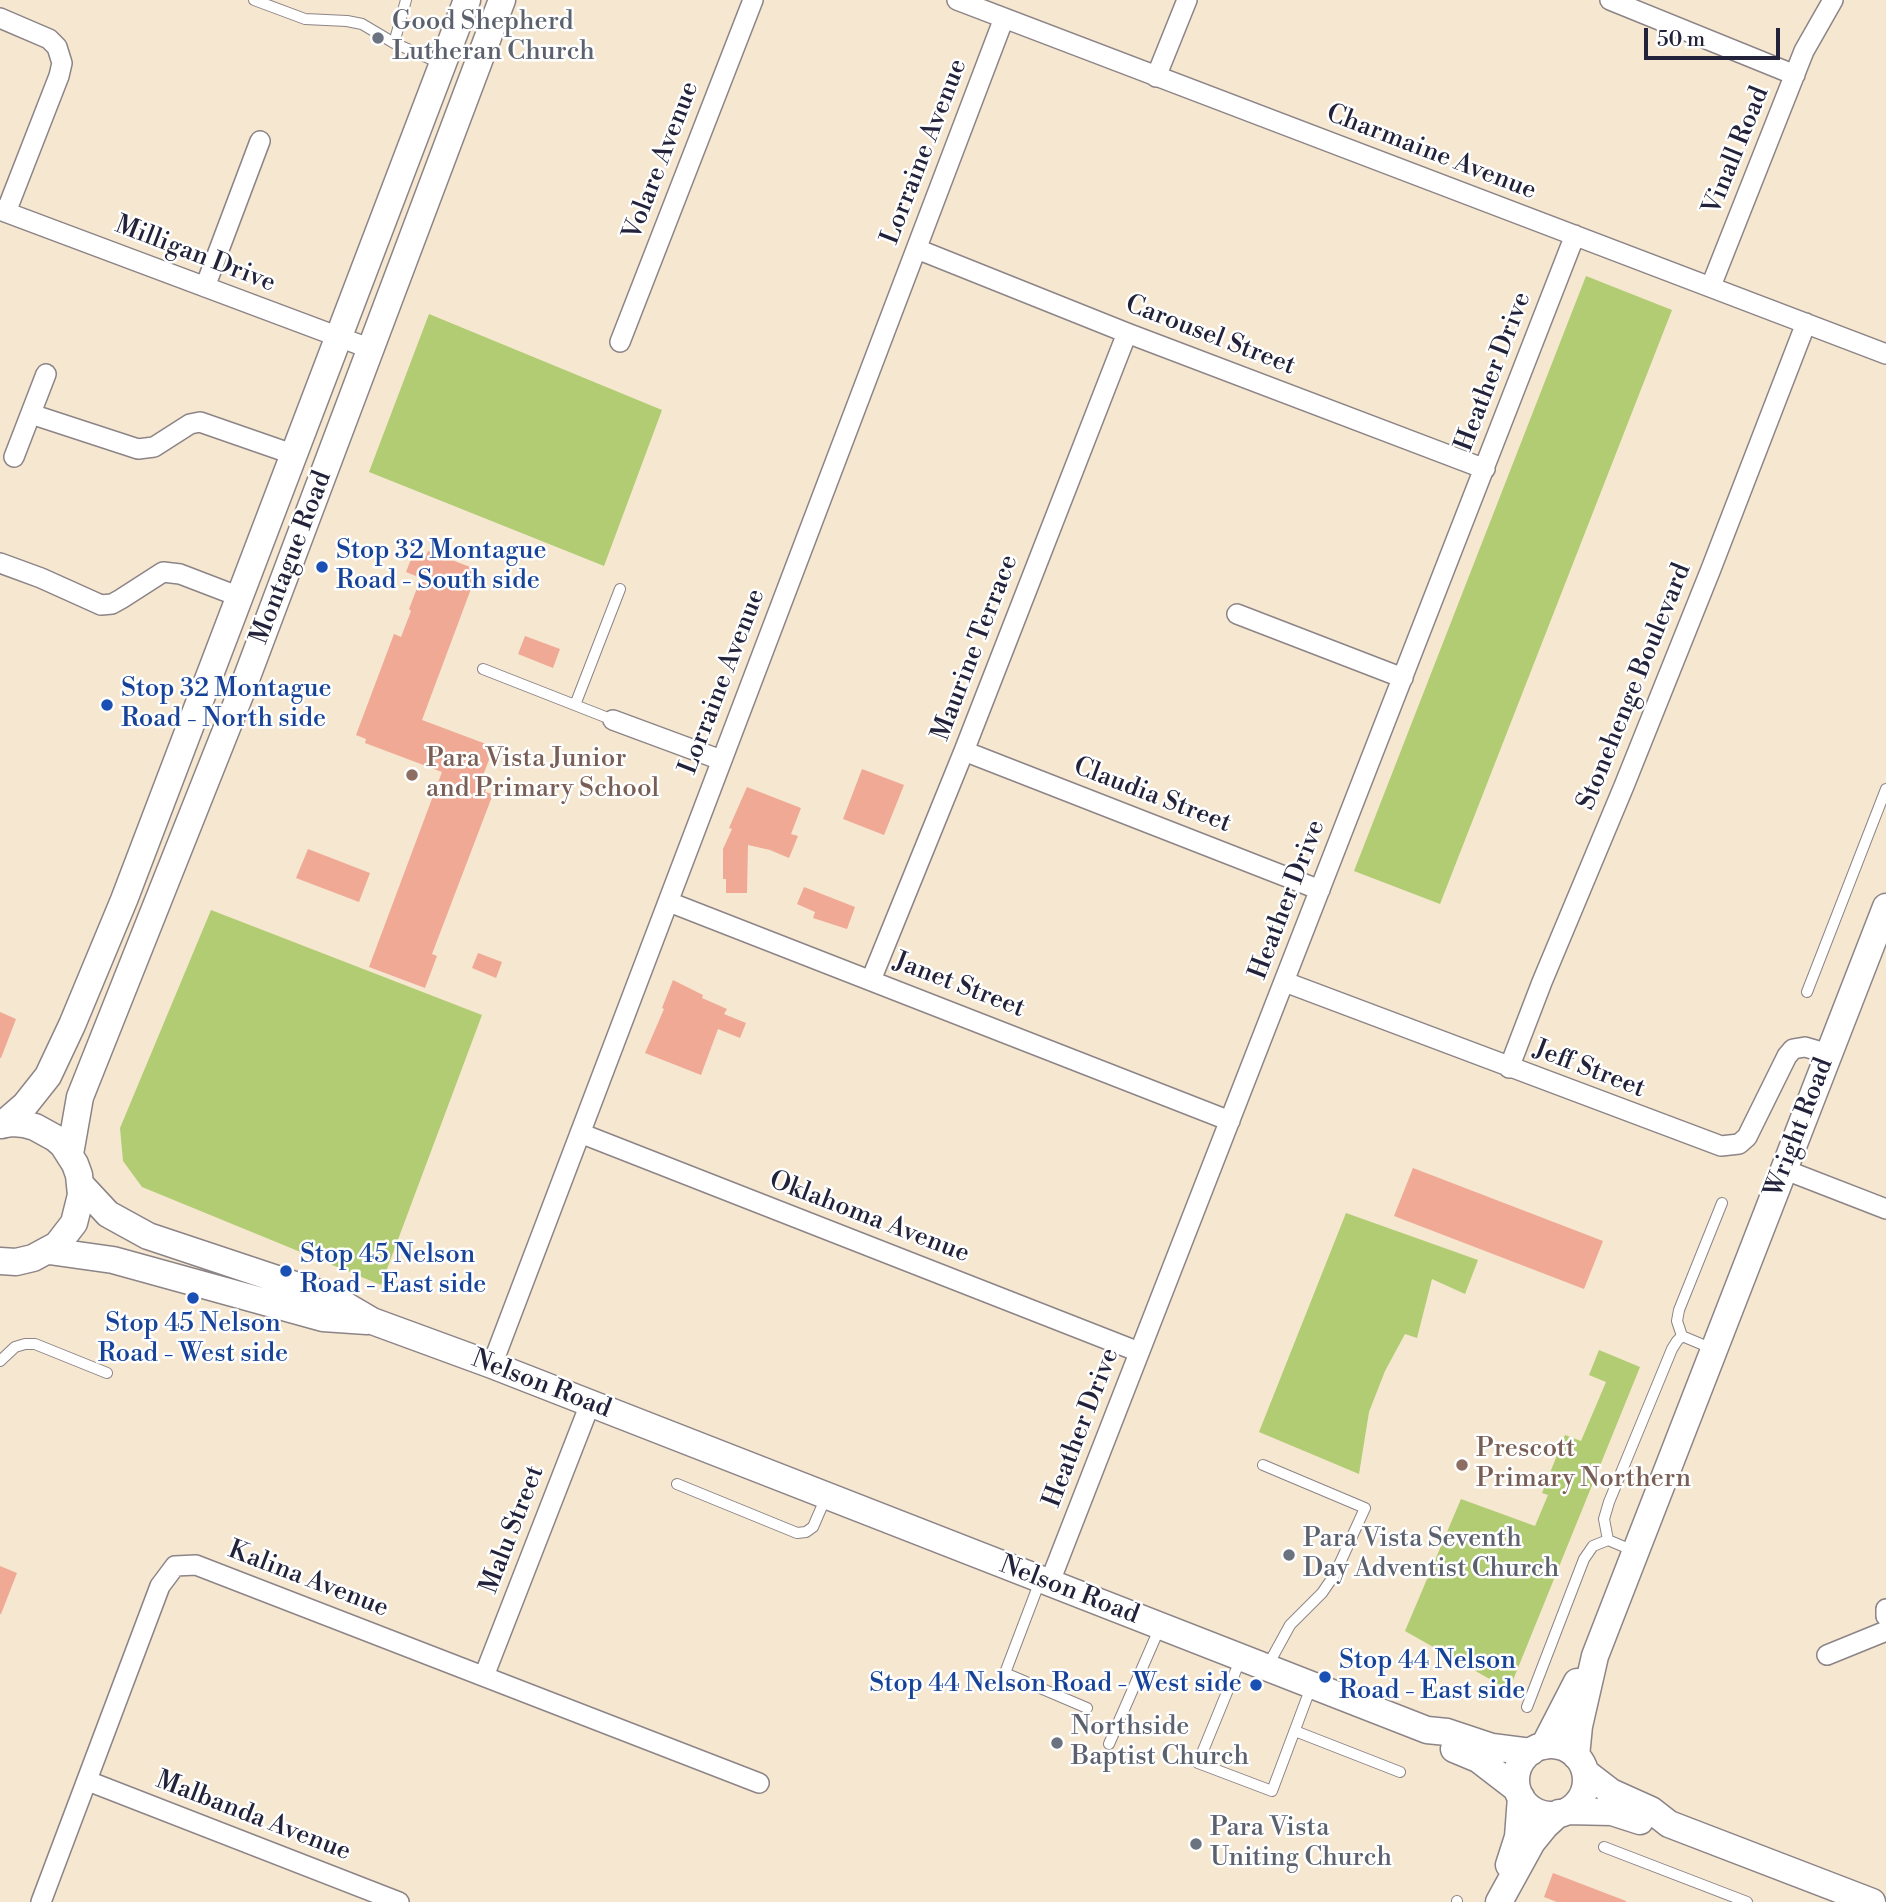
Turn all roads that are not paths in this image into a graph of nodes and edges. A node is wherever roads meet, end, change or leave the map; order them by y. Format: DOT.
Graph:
graph roads {
  1 [pos="254,0"];
  2 [pos="406,0"];
  3 [pos="467,0"];
  4 [pos="502,0"];
  5 [pos="753,0"];
  6 [pos="957,0"];
  7 [pos="1187,0"];
  8 [pos="1610,0"];
  9 [pos="1833,0"];
  10 [pos="1632,4"];
  11 [pos="0,18"];
  12 [pos="1004,18"];
  13 [pos="394,43"];
  14 [pos="442,64"];
  15 [pos="1795,75"];
  16 [pos="1156,77"];
  17 [pos="260,141"];
  18 [pos="3,211"];
  19 [pos="1575,235"];
  20 [pos="917,249"];
  21 [pos="1711,286"];
  22 [pos="205,287"];
  23 [pos="1806,323"];
  24 [pos="1127,333"];
  25 [pos="338,337"];
  26 [pos="620,342"];
  27 [pos="371,349"];
  28 [pos="1886,354"];
  29 [pos="46,374"];
  30 [pos="31,414"];
  31 [pos="295,455"];
  32 [pos="14,457"];
  33 [pos="1485,468"];
  34 [pos="0,563"];
  35 [pos="620,589"];
  36 [pos="240,597"];
  37 [pos="1237,614"];
  38 [pos="484,669"];
  39 [pos="1403,677"];
  40 [pos="575,705"];
  41 [pos="613,720"];
  42 [pos="964,751"];
  43 [pos="721,760"];
  44 [pos="1886,789"];
  45 [pos="1321,890"];
  46 [pos="669,902"];
  47 [pos="1886,907"];
  48 [pos="871,980"];
  49 [pos="1285,982"];
  50 [pos="1807,992"];
  51 [pos="1829,1054"];
  52 [pos="1509,1068"];
  53 [pos="1230,1121"];
  54 [pos="1,1125"];
  55 [pos="580,1133"];
  56 [pos="70,1154"];
  57 [pos="1783,1169"];
  58 [pos="81,1185"];
  59 [pos="1721,1203"];
  60 [pos="1886,1209"];
  61 [pos="49,1251"];
  62 [pos="12,1261"];
  63 [pos="0,1279"];
  64 [pos="372,1321"];
  65 [pos="1682,1336"];
  66 [pos="1714,1349"];
  67 [pos="1139,1352"];
  68 [pos="0,1361"];
  69 [pos="492,1365"];
  70 [pos="107,1373"];
  71 [pos="590,1404"];
  72 [pos="1263,1465"];
  73 [pos="677,1484"];
  74 [pos="827,1497"];
  75 [pos="1608,1540"];
  76 [pos="1634,1551"];
  77 [pos="1045,1582"];
  78 [pos="1886,1609"];
  79 [pos="1886,1616"];
  80 [pos="1160,1626"];
  81 [pos="1886,1630"];
  82 [pos="1595,1656"];
  83 [pos="1827,1656"];
  84 [pos="1241,1658"];
  85 [pos="1267,1667"];
  86 [pos="484,1676"];
  87 [pos="1312,1685"];
  88 [pos="1087,1707"];
  89 [pos="1527,1707"];
  90 [pos="1427,1730"];
  91 [pos="1295,1731"];
  92 [pos="1109,1744"];
  93 [pos="1537,1749"];
  94 [pos="1580,1764"];
  95 [pos="1400,1772"];
  96 [pos="88,1781"];
  97 [pos="760,1783"];
  98 [pos="1519,1793"];
  99 [pos="1563,1812"];
  100 [pos="1669,1824"];
  101 [pos="1604,1847"];
  102 [pos="367,1896"];
  103 [pos="1501,1896"];
  104 [pos="1865,1901"];
  105 [pos="41,1902"];
  106 [pos="399,1902"];
  107 [pos="1747,1902"];
  1 -- 13 [label="lane"];
  2 -- 13 [label="lane"];
  3 -- 14 [label="main road, Montague Road"];
  4 -- 27 [label="main road, Montague Road"];
  5 -- 26 [label="street, Volare Avenue"];
  6 -- 12 [label="street, Charmaine Avenue"];
  7 -- 16 [label="street"];
  8 -- 10 [label="street"];
  9 -- 15 [label="street, Vinall Road"];
  10 -- 15 [label="street"];
  11 -- 18 [label="street"];
  12 -- 16 [label="street, Charmaine Avenue"];
  12 -- 20 [label="street, Lorraine Avenue"];
  13 -- 14 [label="lane"];
  14 -- 25 [label="main road, Montague Road"];
  15 -- 21 [label="street, Vinall Road"];
  16 -- 19 [label="street, Charmaine Avenue"];
  17 -- 22 [label="street"];
  18 -- 22 [label="street, Milligan Drive"];
  19 -- 21 [label="street, Charmaine Avenue"];
  19 -- 33 [label="street, Heather Drive"];
  20 -- 24 [label="street, Carousel Street"];
  20 -- 43 [label="street, Lorraine Avenue"];
  21 -- 23 [label="street, Charmaine Avenue"];
  22 -- 25 [label="street, Milligan Drive"];
  23 -- 28 [label="street, Charmaine Avenue"];
  23 -- 52 [label="street, Stonehenge Boulevard"];
  24 -- 33 [label="street, Carousel Street"];
  24 -- 42 [label="street, Maurine Terrace"];
  25 -- 27 [label="street, Milligan Drive"];
  25 -- 31 [label="main road, Montague Road"];
  27 -- 56 [label="main road, Montague Road"];
  29 -- 30 [label="street"];
  30 -- 31 [label="street"];
  30 -- 32 [label="street"];
  31 -- 36 [label="main road, Montague Road"];
  33 -- 39 [label="street, Heather Drive"];
  34 -- 36 [label="street"];
  35 -- 40 [label="lane"];
  36 -- 54 [label="main road, Montague Road"];
  37 -- 39 [label="street"];
  38 -- 40 [label="lane"];
  39 -- 45 [label="street, Heather Drive"];
  40 -- 41 [label="lane"];
  41 -- 43 [label="street"];
  42 -- 45 [label="street, Claudia Street"];
  42 -- 48 [label="street, Maurine Terrace"];
  43 -- 46 [label="street, Lorraine Avenue"];
  44 -- 50 [label="lane"];
  45 -- 49 [label="street, Heather Drive"];
  46 -- 48 [label="street, Janet Street"];
  46 -- 55 [label="street, Lorraine Avenue"];
  47 -- 51 [label="main road, Wright Road"];
  48 -- 53 [label="street, Janet Street"];
  49 -- 52 [label="street, Jeff Street"];
  49 -- 53 [label="street, Heather Drive"];
  51 -- 52 [label="street, Jeff Street"];
  51 -- 57 [label="main road, Wright Road"];
  53 -- 67 [label="street, Heather Drive"];
  54 -- 56 [label="main road"];
  55 -- 67 [label="street, Oklahoma Avenue"];
  55 -- 69 [label="street, Lorraine Avenue"];
  56 -- 58 [label="main road"];
  57 -- 60 [label="street"];
  57 -- 66 [label="main road, Wright Road"];
  58 -- 61 [label="main road"];
  58 -- 64 [label="main road, Nelson Road"];
  59 -- 65 [label="lane"];
  61 -- 62 [label="main road"];
  61 -- 64 [label="main road, Nelson Road"];
  62 -- 63 [label="main road"];
  64 -- 69 [label="main road, Nelson Road"];
  65 -- 66 [label="lane"];
  65 -- 75 [label="lane"];
  66 -- 76 [label="main road, Wright Road"];
  67 -- 77 [label="street, Heather Drive"];
  68 -- 70 [label="lane"];
  69 -- 71 [label="main road, Nelson Road"];
  71 -- 74 [label="main road, Nelson Road"];
  71 -- 86 [label="street, Malu Street"];
  72 -- 85 [label="lane"];
  73 -- 74 [label="lane"];
  74 -- 77 [label="main road, Nelson Road"];
  75 -- 76 [label="lane"];
  75 -- 89 [label="lane"];
  76 -- 82 [label="main road, Wright Road"];
  77 -- 80 [label="main road, Nelson Road"];
  77 -- 88 [label="lane"];
  78 -- 79 [label="street"];
  80 -- 84 [label="main road, Nelson Road"];
  80 -- 92 [label="lane"];
  81 -- 83 [label="street"];
  82 -- 93 [label="main road, Wright Road"];
  82 -- 94 [label="main road, Wright Road"];
  84 -- 85 [label="main road, Nelson Road"];
  84 -- 91 [label="lane"];
  85 -- 87 [label="main road, Nelson Road"];
  86 -- 96 [label="street, Kalina Avenue"];
  86 -- 97 [label="street, Kalina Avenue"];
  87 -- 90 [label="main road, Nelson Road"];
  87 -- 91 [label="lane"];
  90 -- 93 [label="main road, Nelson Road"];
  90 -- 98 [label="main road, Nelson Road"];
  91 -- 95 [label="lane"];
  93 -- 94 [label="main road"];
  93 -- 98 [label="main road"];
  94 -- 99 [label="main road"];
  94 -- 100 [label="main road"];
  96 -- 102 [label="street, Malbanda Avenue"];
  96 -- 105 [label="street, Kalina Avenue"];
  98 -- 99 [label="main road"];
  98 -- 103 [label="main road"];
  99 -- 100 [label="main road"];
  99 -- 103 [label="main road"];
  100 -- 104 [label="main road"];
  101 -- 107 [label="lane"];
  102 -- 106 [label="street, Malbanda Avenue"];
}
